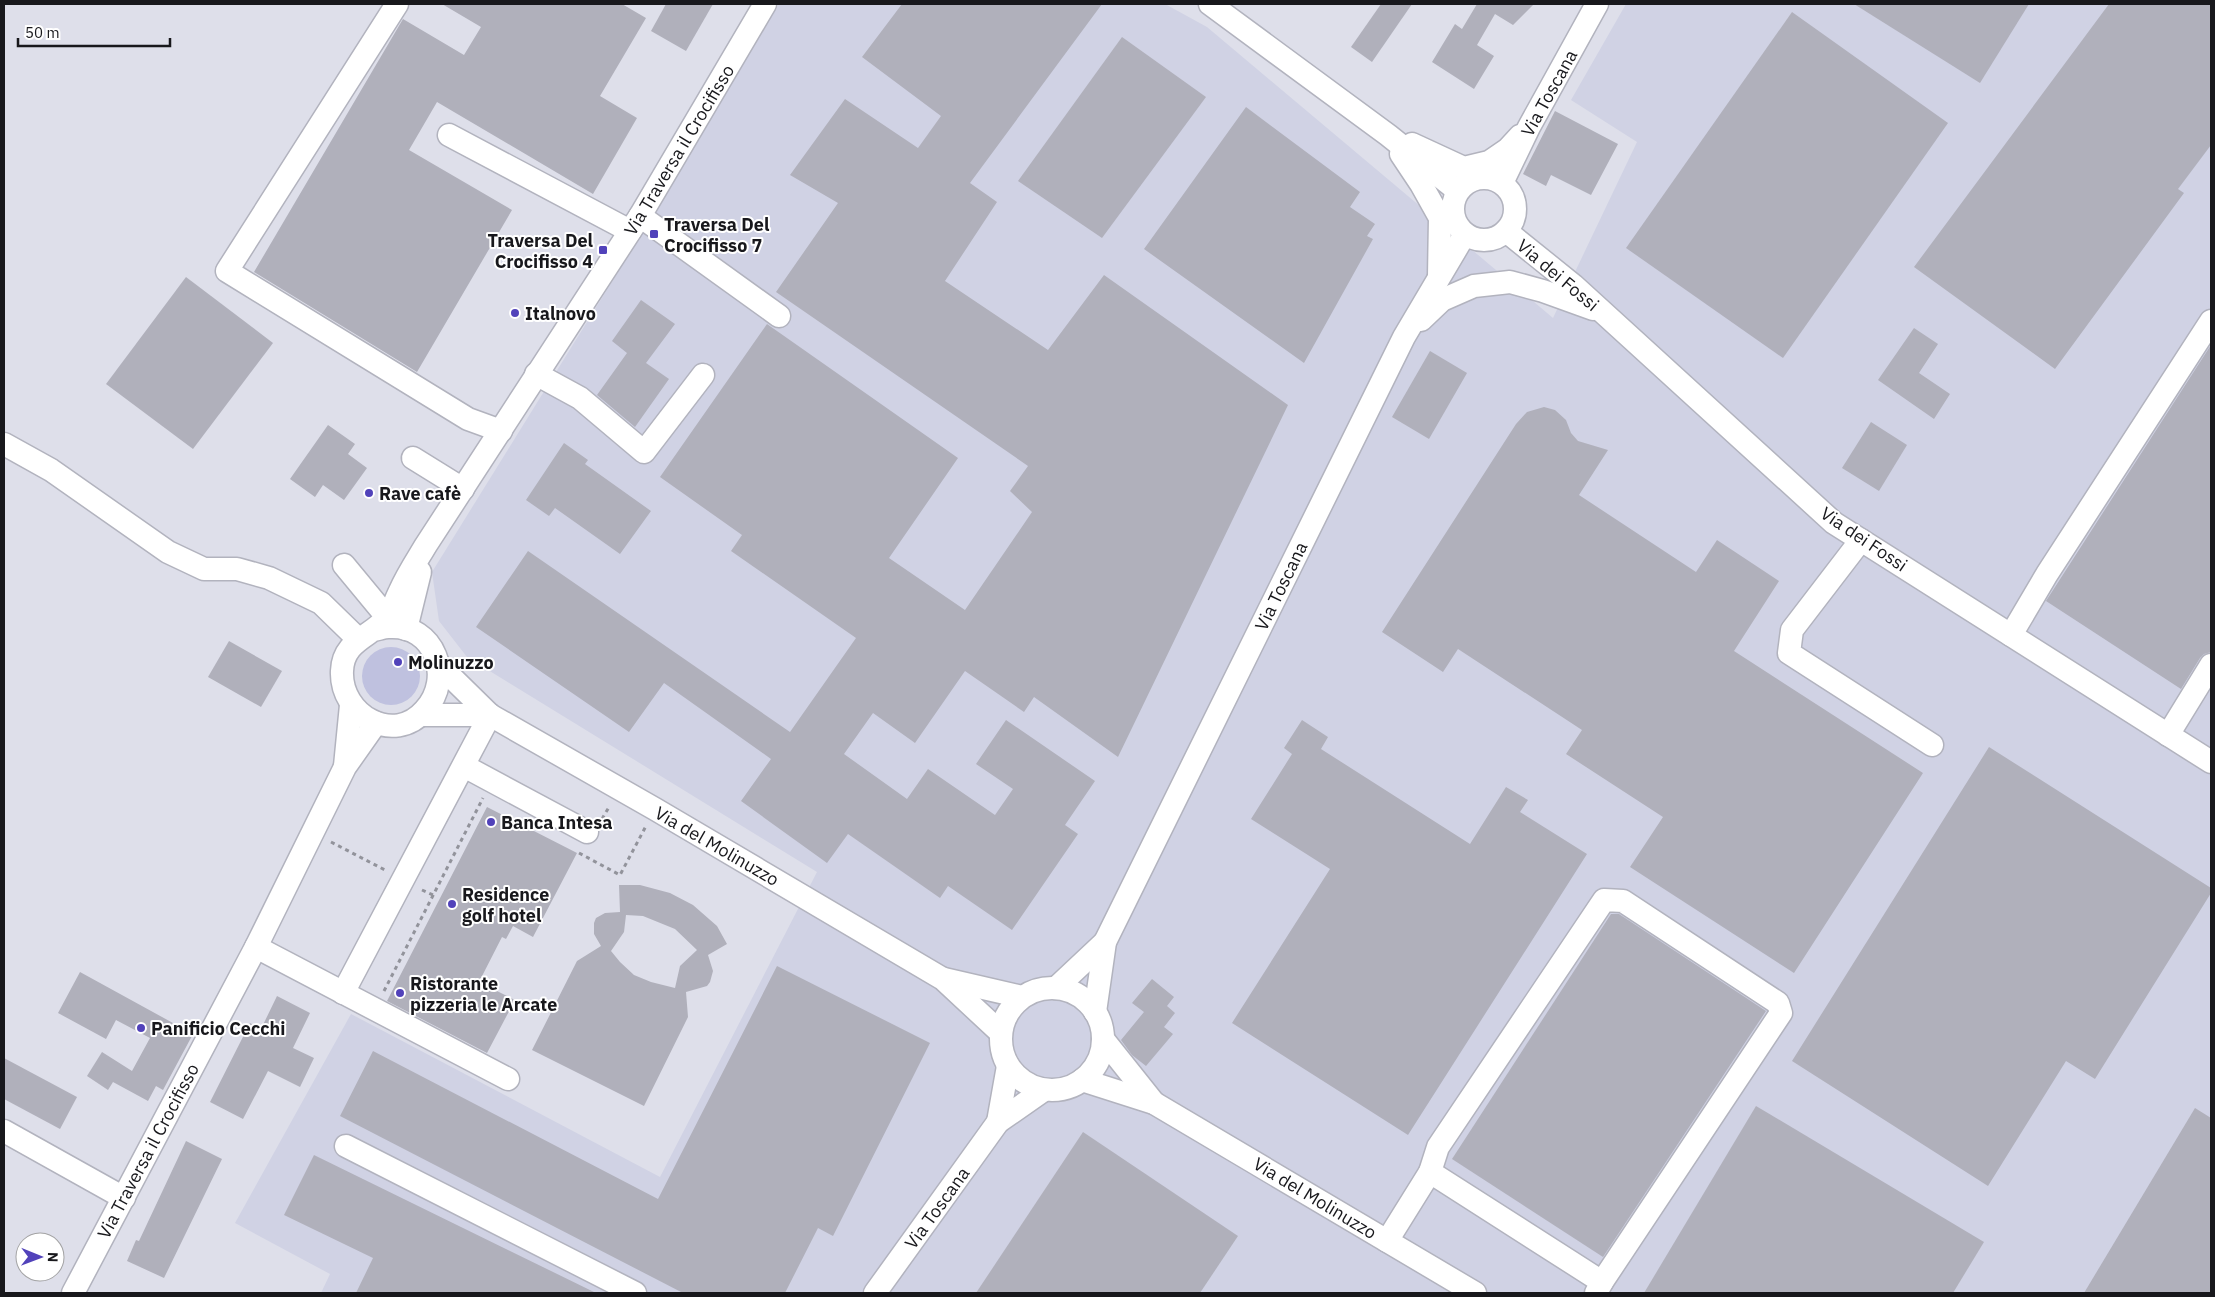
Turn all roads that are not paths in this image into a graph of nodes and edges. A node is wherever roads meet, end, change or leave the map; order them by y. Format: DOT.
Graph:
graph roads {
  1 [pos="397,4"];
  2 [pos="765,4"];
  3 [pos="1210,4"];
  4 [pos="1598,4"];
  5 [pos="1529,126"];
  6 [pos="449,135"];
  7 [pos="1388,135"];
  8 [pos="1502,183"];
  9 [pos="1458,191"];
  10 [pos="635,224"];
  11 [pos="1506,231"];
  12 [pos="1465,234"];
  13 [pos="1439,276"];
  14 [pos="1603,313"];
  15 [pos="779,316"];
  16 [pos="2211,321"];
  17 [pos="1404,337"];
  18 [pos="536,374"];
  19 [pos="704,375"];
  20 [pos="501,431"];
  21 [pos="4,444"];
  22 [pos="414,458"];
  23 [pos="463,489"];
  24 [pos="1861,540"];
  25 [pos="426,545"];
  26 [pos="344,565"];
  27 [pos="373,628"];
  28 [pos="406,629"];
  29 [pos="2011,635"];
  30 [pos="439,664"];
  31 [pos="2211,665"];
  32 [pos="351,705"];
  33 [pos="421,715"];
  34 [pos="490,716"];
  35 [pos="376,723"];
  36 [pos="2168,735"];
  37 [pos="1932,745"];
  38 [pos="2211,762"];
  39 [pos="464,766"];
  40 [pos="345,767"];
  41 [pos="587,832"];
  42 [pos="1105,942"];
  43 [pos="256,947"];
  44 [pos="942,979"];
  45 [pos="1056,988"];
  46 [pos="343,992"];
  47 [pos="1022,997"];
  48 [pos="1095,1012"];
  49 [pos="1001,1033"];
  50 [pos="1103,1039"];
  51 [pos="1008,1066"];
  52 [pos="508,1079"];
  53 [pos="1082,1080"];
  54 [pos="1044,1090"];
  55 [pos="1154,1103"];
  56 [pos="998,1122"];
  57 [pos="4,1131"];
  58 [pos="346,1146"];
  59 [pos="1430,1172"];
  60 [pos="124,1198"];
  61 [pos="1387,1241"];
  62 [pos="1599,1288"];
  63 [pos="73,1293"];
  64 [pos="636,1293"];
  65 [pos="876,1293"];
  66 [pos="1475,1293"];
  1 -- 20 [label="street"];
  2 -- 10 [label="street, Via Traversa il Crocifisso"];
  3 -- 7 [label="street"];
  4 -- 5 [label="street, Via Toscana"];
  5 -- 7 [label="street"];
  5 -- 8 [label="street, Via Toscana"];
  6 -- 10 [label="street"];
  7 -- 9 [label="street"];
  7 -- 13 [label="street"];
  8 -- 9 [label="street"];
  8 -- 11 [label="street"];
  9 -- 12 [label="street"];
  10 -- 15 [label="street"];
  10 -- 18 [label="street, Via Traversa il Crocifisso"];
  11 -- 12 [label="street"];
  11 -- 14 [label="street, Via dei Fossi"];
  12 -- 13 [label="street, Via Toscana"];
  13 -- 17 [label="street, Via Toscana"];
  14 -- 17 [label="street"];
  14 -- 24 [label="street, Via dei Fossi"];
  16 -- 29 [label="street"];
  17 -- 42 [label="street, Via Toscana"];
  18 -- 19 [label="street"];
  18 -- 20 [label="street, Via Traversa il Crocifisso"];
  20 -- 23 [label="street, Via Traversa il Crocifisso"];
  21 -- 27 [label="street"];
  22 -- 23 [label="street"];
  23 -- 25 [label="street, Via Traversa il Crocifisso"];
  24 -- 29 [label="street, Via dei Fossi"];
  24 -- 37 [label="street"];
  25 -- 27 [label="street, Via Traversa il Crocifisso"];
  25 -- 28 [label="street, Via Traversa il Crocifisso"];
  26 -- 27 [label="street"];
  27 -- 28 [label="street"];
  27 -- 32 [label="street, Via Traversa il Crocifisso"];
  28 -- 30 [label="street"];
  29 -- 36 [label="street, Via dei Fossi"];
  30 -- 33 [label="street"];
  30 -- 34 [label="street, Via del Molinuzzo"];
  31 -- 36 [label="street"];
  32 -- 35 [label="street"];
  32 -- 40 [label="street, Via Traversa il Crocifisso"];
  33 -- 34 [label="street, Via del Molinuzzo"];
  33 -- 35 [label="street"];
  34 -- 39 [label="street"];
  34 -- 44 [label="street, Via del Molinuzzo"];
  35 -- 40 [label="street, Via Traversa il Crocifisso"];
  36 -- 38 [label="street, Via dei Fossi"];
  39 -- 41 [label="street"];
  39 -- 46 [label="street"];
  40 -- 43 [label="street, Via Traversa il Crocifisso"];
  42 -- 45 [label="street, Via Toscana"];
  42 -- 48 [label="street, Via Toscana"];
  43 -- 46 [label="street"];
  43 -- 60 [label="street, Via Traversa il Crocifisso"];
  44 -- 47 [label="street, Via del Molinuzzo"];
  44 -- 49 [label="street, Via del Molinuzzo"];
  45 -- 47 [label="street"];
  45 -- 48 [label="street"];
  46 -- 52 [label="street"];
  47 -- 49 [label="street"];
  48 -- 50 [label="street"];
  49 -- 51 [label="street"];
  50 -- 53 [label="street"];
  50 -- 55 [label="street, Via del Molinuzzo"];
  51 -- 54 [label="street"];
  51 -- 56 [label="street, Via Toscana"];
  53 -- 54 [label="street"];
  53 -- 55 [label="street, Via del Molinuzzo"];
  54 -- 56 [label="street, Via Toscana"];
  55 -- 61 [label="street, Via del Molinuzzo"];
  56 -- 65 [label="street, Via Toscana"];
  57 -- 60 [label="street"];
  58 -- 64 [label="street"];
  59 -- 61 [label="street"];
  59 -- 62 [label="street"];
  59 -- 62 [label="street"];
  60 -- 63 [label="street, Via Traversa il Crocifisso"];
  61 -- 66 [label="street, Via del Molinuzzo"];
}
